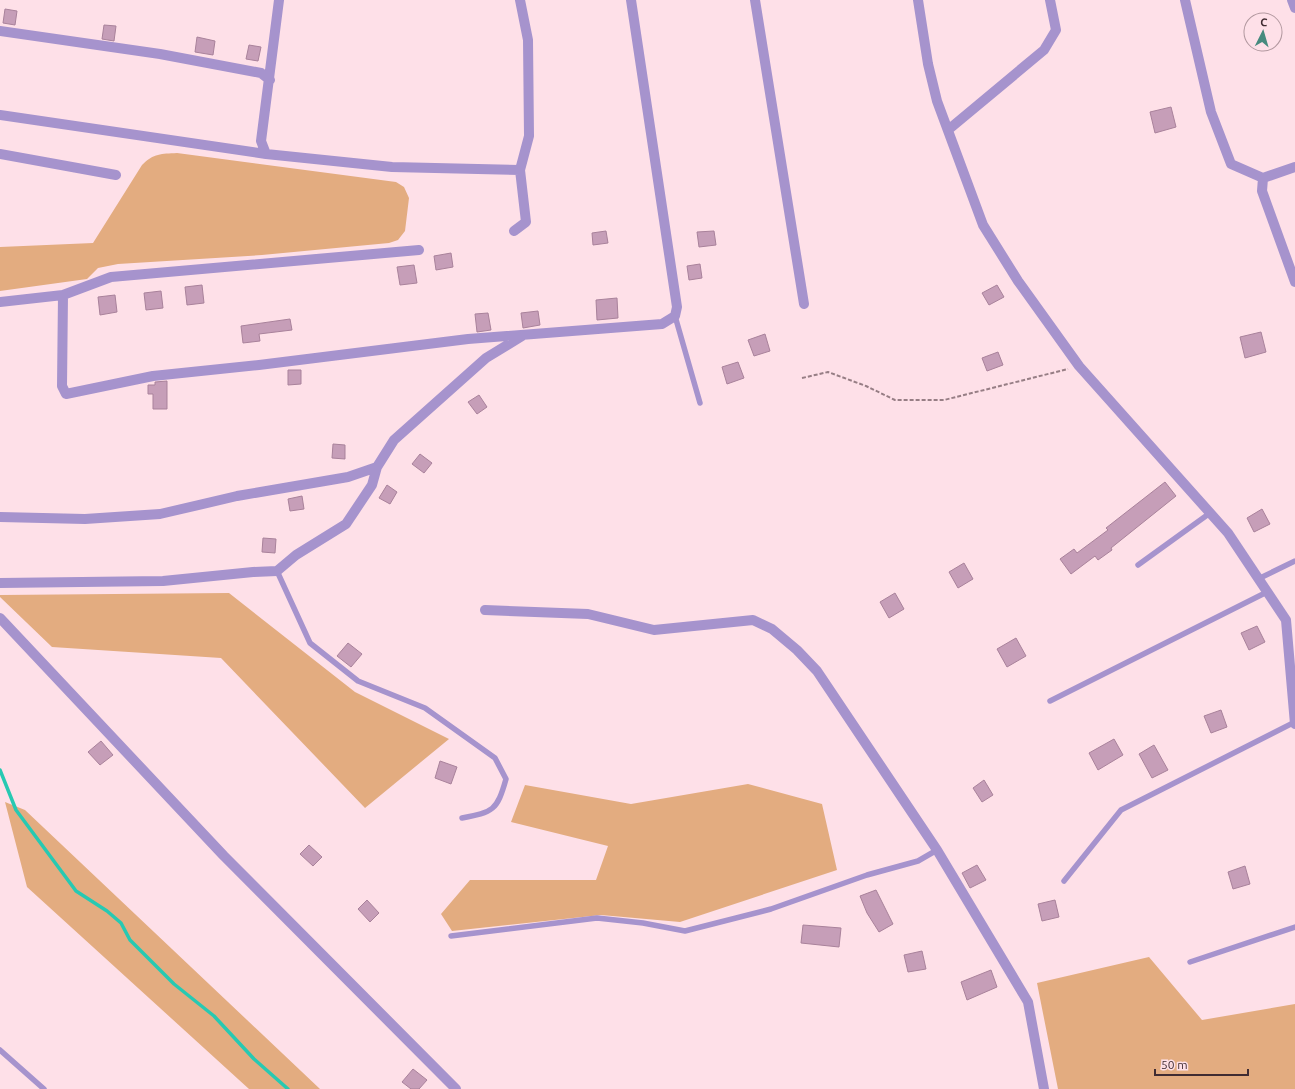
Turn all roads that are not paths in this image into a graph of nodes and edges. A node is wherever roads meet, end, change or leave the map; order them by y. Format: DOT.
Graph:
graph roads {
  1 [pos="279,0"];
  2 [pos="520,0"];
  3 [pos="631,0"];
  4 [pos="755,0"];
  5 [pos="918,0"];
  6 [pos="1050,0"];
  7 [pos="1184,0"];
  8 [pos="1292,0"];
  9 [pos="1295,8"];
  10 [pos="0,31"];
  11 [pos="270,80"];
  12 [pos="0,115"];
  13 [pos="948,130"];
  14 [pos="0,154"];
  15 [pos="266,154"];
  16 [pos="1295,167"];
  17 [pos="520,170"];
  18 [pos="116,175"];
  19 [pos="1263,178"];
  20 [pos="514,231"];
  21 [pos="419,250"];
  22 [pos="1295,282"];
  23 [pos="64,295"];
  24 [pos="0,302"];
  25 [pos="804,304"];
  26 [pos="675,316"];
  27 [pos="524,335"];
  28 [pos="700,403"];
  29 [pos="377,467"];
  30 [pos="1210,513"];
  31 [pos="0,517"];
  32 [pos="1295,561"];
  33 [pos="1138,565"];
  34 [pos="277,571"];
  35 [pos="1258,579"];
  36 [pos="0,583"];
  37 [pos="1267,592"];
  38 [pos="485,610"];
  39 [pos="0,618"];
  40 [pos="1291,621"];
  41 [pos="1050,701"];
  42 [pos="1295,723"];
  43 [pos="462,818"];
  44 [pos="937,850"];
  45 [pos="1064,881"];
  46 [pos="1295,928"];
  47 [pos="451,936"];
  48 [pos="1190,962"];
  49 [pos="0,1050"];
  50 [pos="44,1089"];
  51 [pos="456,1089"];
  52 [pos="1044,1089"];
  1 -- 11 [label="street"];
  2 -- 17 [label="street"];
  3 -- 26 [label="street"];
  4 -- 25 [label="street"];
  5 -- 13 [label="street"];
  6 -- 13 [label="street"];
  7 -- 19 [label="street"];
  8 -- 9 [label="street"];
  10 -- 11 [label="street"];
  11 -- 15 [label="street"];
  12 -- 15 [label="street"];
  13 -- 30 [label="street"];
  14 -- 18 [label="street"];
  15 -- 17 [label="street"];
  16 -- 19 [label="street"];
  17 -- 20 [label="street"];
  19 -- 22 [label="street"];
  21 -- 23 [label="street"];
  23 -- 24 [label="street"];
  23 -- 27 [label="street"];
  26 -- 27 [label="street"];
  26 -- 28 [label="lane"];
  27 -- 29 [label="street"];
  29 -- 31 [label="street"];
  29 -- 34 [label="street"];
  30 -- 33 [label="lane"];
  30 -- 35 [label="street"];
  32 -- 35 [label="lane"];
  34 -- 36 [label="street"];
  34 -- 43 [label="lane"];
  35 -- 37 [label="street"];
  37 -- 40 [label="street"];
  37 -- 41 [label="lane"];
  38 -- 44 [label="street"];
  39 -- 51 [label="street"];
  40 -- 42 [label="street"];
  42 -- 45 [label="lane"];
  44 -- 47 [label="lane"];
  44 -- 52 [label="street"];
  46 -- 48 [label="lane"];
  49 -- 50 [label="lane"];
}
